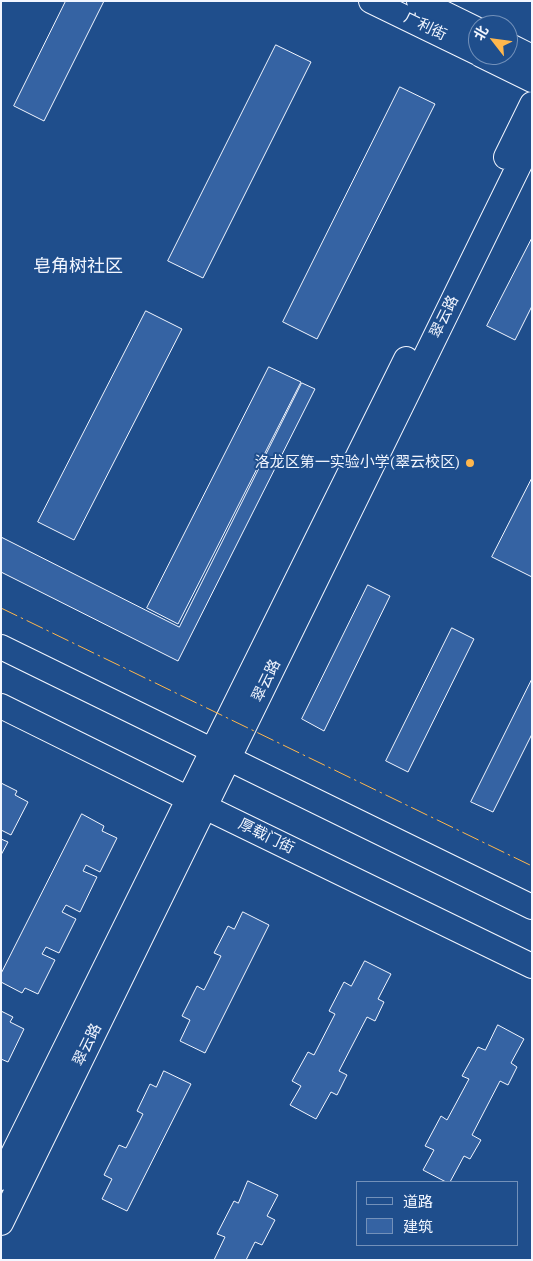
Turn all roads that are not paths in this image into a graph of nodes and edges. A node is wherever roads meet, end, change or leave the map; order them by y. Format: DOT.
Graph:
graph roads {
  1 [pos="371,1"];
  2 [pos="419,1"];
  3 [pos="468,25"];
  4 [pos="468,48"];
  5 [pos="518,50"];
  6 [pos="532,56"];
  7 [pos="502,65"];
  8 [pos="532,80"];
  9 [pos="532,104"];
  10 [pos="532,139"];
  11 [pos="1,647"];
  12 [pos="1,706"];
  13 [pos="220,756"];
  14 [pos="197,803"];
  15 [pos="532,907"];
  16 [pos="532,966"];
  17 [pos="1,1178"];
  18 [pos="1,1223"];
  1 -- 4 [label="street, 广利街"];
  2 -- 3 [label="street, 广利街"];
  5 -- 6 [label="street"];
  7 -- 8 [label="street, 广利街"];
  9 -- 13 [label="street, 翠云路"];
  10 -- 13 [label="street, 翠云路"];
  11 -- 13 [label="street"];
  12 -- 14 [label="street, 厚载门街"];
  13 -- 14 [label="street, 翠云路"];
  13 -- 15 [label="street"];
  14 -- 16 [label="street, 厚载门街"];
  14 -- 17 [label="street, 翠云路"];
  14 -- 18 [label="street, 翠云路"];
}
